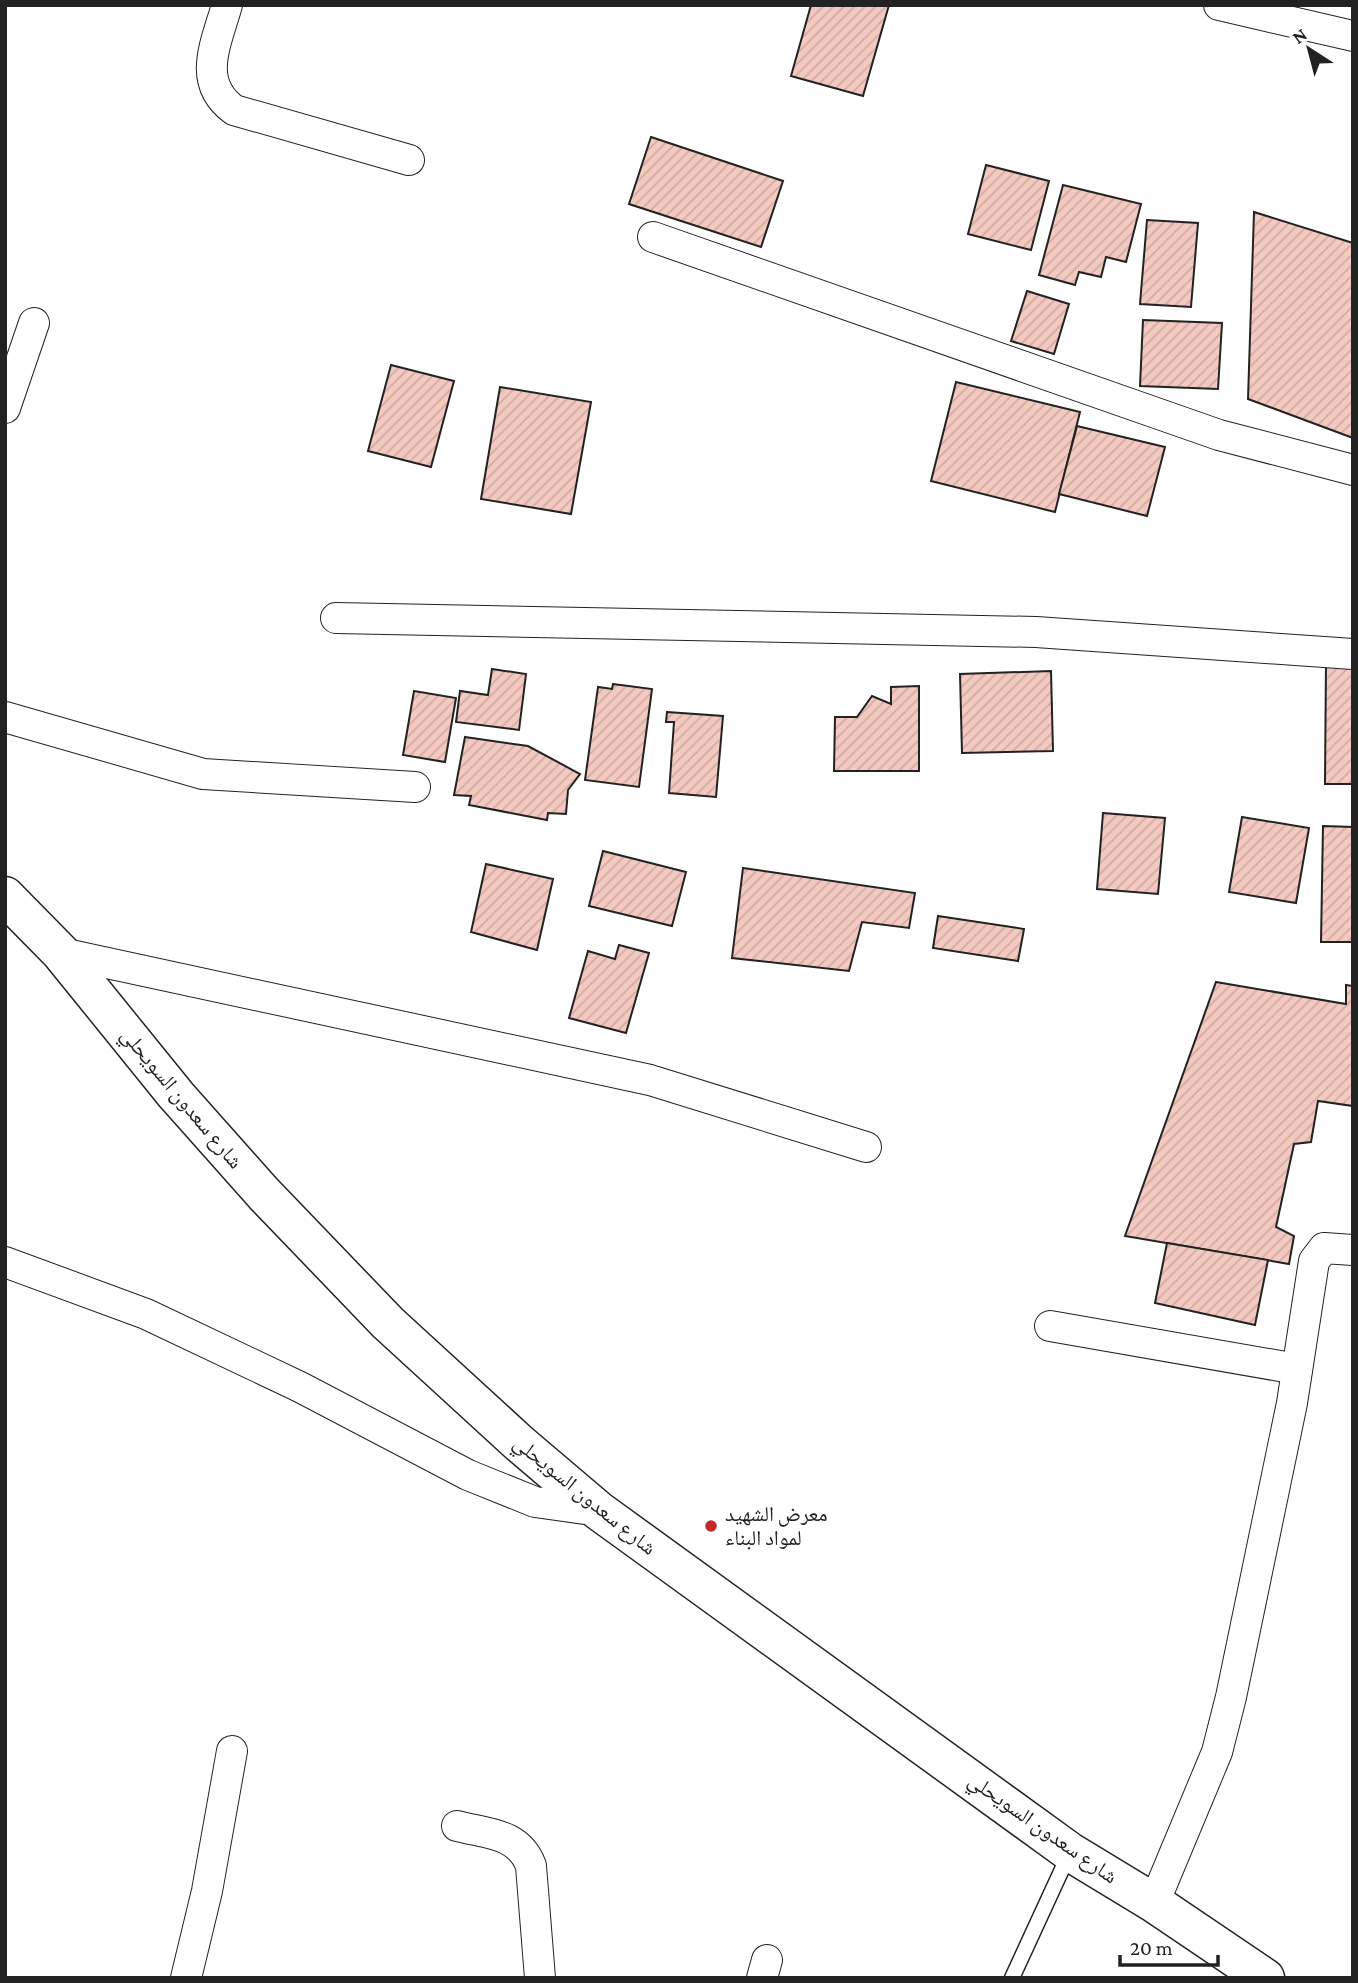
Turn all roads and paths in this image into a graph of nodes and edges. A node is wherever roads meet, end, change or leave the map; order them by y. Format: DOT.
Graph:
graph roads {
  1 [pos="227,5"];
  2 [pos="1219,5"];
  3 [pos="1353,36"];
  4 [pos="409,160"];
  5 [pos="653,237"];
  6 [pos="34,323"];
  7 [pos="5,408"];
  8 [pos="1353,470"];
  9 [pos="336,618"];
  10 [pos="1353,654"];
  11 [pos="5,717"];
  12 [pos="415,787"];
  13 [pos="5,896"];
  14 [pos="61,953"];
  15 [pos="866,1147"];
  16 [pos="1353,1250"];
  17 [pos="5,1262"];
  18 [pos="1050,1326"];
  19 [pos="1297,1369"];
  20 [pos="599,1511"];
  21 [pos="232,1751"];
  22 [pos="457,1826"];
  23 [pos="1070,1852"];
  24 [pos="1154,1903"];
  25 [pos="186,1978"];
  26 [pos="540,1978"];
  27 [pos="1012,1978"];
  28 [pos="1265,1978"];
  1 -- 4 [label="street"];
  2 -- 3 [label="street"];
  5 -- 8 [label="street"];
  6 -- 7 [label="street"];
  9 -- 10 [label="street"];
  11 -- 12 [label="street"];
  13 -- 14 [label="main road, شارع سعدون السويحلي"];
  14 -- 15 [label="street"];
  14 -- 20 [label="main road, شارع سعدون السويحلي"];
  16 -- 19 [label="street"];
  17 -- 20 [label="street"];
  18 -- 19 [label="street"];
  19 -- 24 [label="street"];
  20 -- 23 [label="main road, شارع سعدون السويحلي"];
  21 -- 25 [label="street"];
  22 -- 26 [label="street"];
  23 -- 24 [label="main road, شارع سعدون السويحلي"];
  23 -- 27 [label="lane"];
  24 -- 28 [label="main road, شارع سعدون السويحلي"];
}
